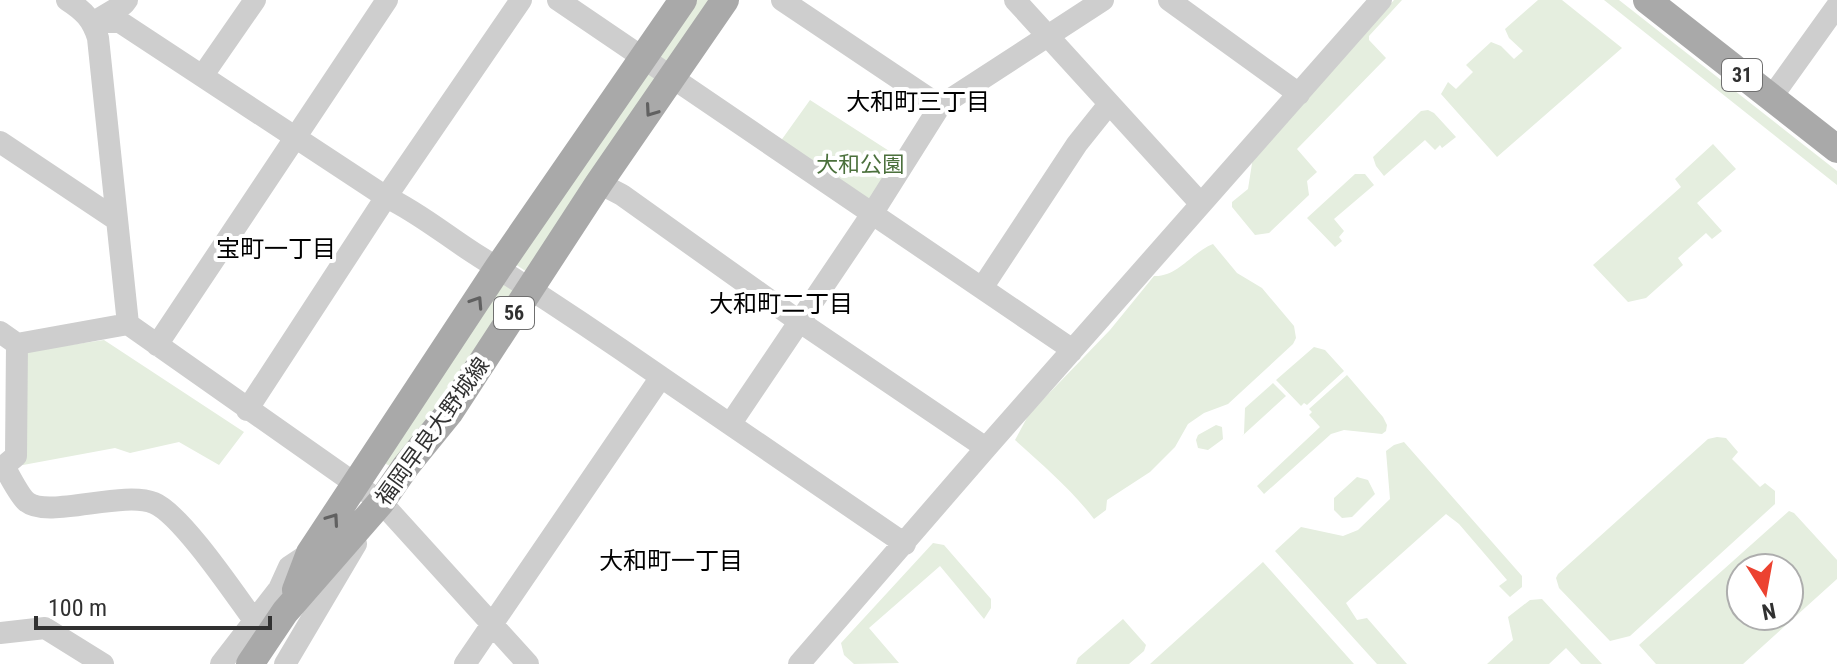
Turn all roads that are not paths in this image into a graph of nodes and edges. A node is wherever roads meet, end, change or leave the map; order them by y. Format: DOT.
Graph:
graph roads {
  1 [pos="67,0"];
  2 [pos="127,0"];
  3 [pos="255,0"];
  4 [pos="387,0"];
  5 [pos="521,0"];
  6 [pos="558,0"];
  7 [pos="683,0"];
  8 [pos="725,0"];
  9 [pos="782,0"];
  10 [pos="1015,0"];
  11 [pos="1103,0"];
  12 [pos="1169,0"];
  13 [pos="1647,0"];
  14 [pos="1371,3"];
  15 [pos="1837,6"];
  16 [pos="93,22"];
  17 [pos="1049,37"];
  18 [pos="643,58"];
  19 [pos="203,75"];
  20 [pos="674,78"];
  21 [pos="1299,94"];
  22 [pos="1771,98"];
  23 [pos="1109,104"];
  24 [pos="940,106"];
  25 [pos="294,136"];
  26 [pos="0,142"];
  27 [pos="1837,149"];
  28 [pos="599,183"];
  29 [pos="386,197"];
  30 [pos="1201,204"];
  31 [pos="872,214"];
  32 [pos="117,220"];
  33 [pos="498,268"];
  34 [pos="530,288"];
  35 [pos="982,288"];
  36 [pos="800,322"];
  37 [pos="128,324"];
  38 [pos="9,338"];
  39 [pos="157,345"];
  40 [pos="1071,352"];
  41 [pos="661,377"];
  42 [pos="247,410"];
  43 [pos="731,423"];
  44 [pos="986,448"];
  45 [pos="2,467"];
  46 [pos="357,485"];
  47 [pos="381,502"];
  48 [pos="905,544"];
  49 [pos="310,553"];
  50 [pos="285,612"];
  51 [pos="253,619"];
  52 [pos="492,624"];
  53 [pos="0,633"];
  54 [pos="103,664"];
  55 [pos="221,664"];
  56 [pos="250,664"];
  57 [pos="285,664"];
  58 [pos="465,664"];
  59 [pos="528,664"];
  60 [pos="799,664"];
  1 -- 16 [label="street"];
  2 -- 16 [label="street"];
  3 -- 19 [label="street"];
  4 -- 25 [label="street"];
  5 -- 29 [label="street"];
  6 -- 18 [label="street"];
  7 -- 18 [label="main road, 福岡早良大野城線 / 56"];
  8 -- 20 [label="main road, 福岡早良大野城線 / 56"];
  9 -- 24 [label="street"];
  10 -- 17 [label="street"];
  11 -- 17 [label="street"];
  12 -- 21 [label="street"];
  13 -- 22 [label="main road, 31"];
  14 -- 21 [label="street"];
  15 -- 22 [label="street"];
  16 -- 19 [label="street"];
  16 -- 32 [label="street"];
  17 -- 23 [label="street"];
  17 -- 24 [label="street"];
  18 -- 20 [label="street"];
  18 -- 33 [label="main road, 福岡早良大野城線 / 56"];
  19 -- 25 [label="street"];
  20 -- 28 [label="main road, 福岡早良大野城線 / 56, one-way"];
  20 -- 31 [label="street"];
  21 -- 30 [label="street"];
  22 -- 27 [label="main road, 31"];
  23 -- 30 [label="street"];
  23 -- 35 [label="street"];
  24 -- 31 [label="street"];
  25 -- 29 [label="street"];
  25 -- 39 [label="street"];
  26 -- 32 [label="street"];
  28 -- 34 [label="main road, 福岡早良大野城線 / 56"];
  28 -- 36 [label="street"];
  29 -- 33 [label="street"];
  29 -- 42 [label="street"];
  30 -- 40 [label="street"];
  31 -- 35 [label="street"];
  31 -- 36 [label="street"];
  32 -- 37 [label="street"];
  33 -- 34 [label="street"];
  46 -- 33 [label="main road, 福岡早良大野城線 / 56, one-way"];
  34 -- 41 [label="street"];
  34 -- 47 [label="main road, 福岡早良大野城線 / 56"];
  35 -- 40 [label="street"];
  36 -- 43 [label="street"];
  36 -- 44 [label="street"];
  37 -- 38 [label="street"];
  37 -- 39 [label="street"];
  38 -- 45 [label="street"];
  39 -- 42 [label="street"];
  40 -- 44 [label="street"];
  41 -- 43 [label="street"];
  41 -- 52 [label="street"];
  42 -- 46 [label="street"];
  43 -- 48 [label="street"];
  44 -- 48 [label="street"];
  45 -- 51 [label="street"];
  46 -- 47 [label="street"];
  49 -- 46 [label="main road, 福岡早良大野城線 / 56, one-way"];
  47 -- 50 [label="main road, 福岡早良大野城線 / 56"];
  47 -- 52 [label="street"];
  47 -- 57 [label="street"];
  48 -- 60 [label="street"];
  49 -- 50 [label="main road, 福岡早良大野城線 / 56"];
  49 -- 51 [label="street"];
  50 -- 56 [label="main road, 福岡早良大野城線 / 56"];
  51 -- 55 [label="street"];
  52 -- 58 [label="street"];
  52 -- 59 [label="street"];
  53 -- 54 [label="street"];
}
